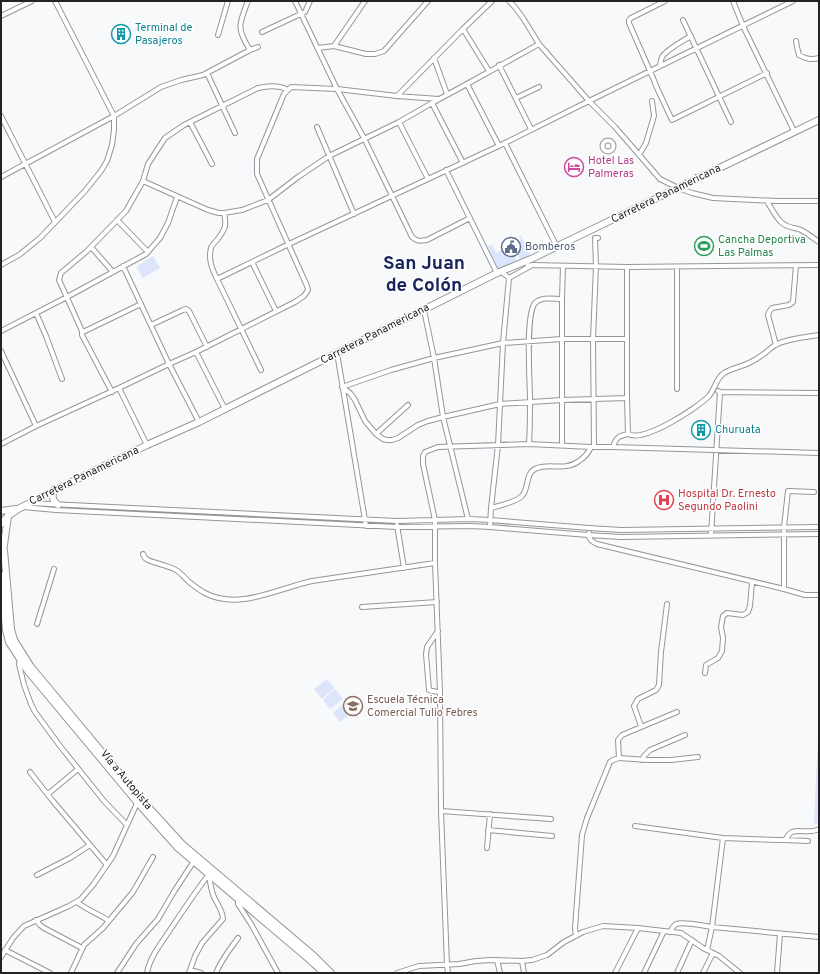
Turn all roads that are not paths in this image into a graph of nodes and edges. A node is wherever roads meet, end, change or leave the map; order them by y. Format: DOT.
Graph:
graph roads {
  1 [pos="32,1"];
  2 [pos="55,1"];
  3 [pos="228,1"];
  4 [pos="248,1"];
  5 [pos="295,1"];
  6 [pos="310,1"];
  7 [pos="365,1"];
  8 [pos="428,1"];
  9 [pos="492,1"];
  10 [pos="509,1"];
  11 [pos="665,1"];
  12 [pos="733,1"];
  13 [pos="793,1"];
  14 [pos="301,14"];
  15 [pos="1,16"];
  16 [pos="683,20"];
  17 [pos="743,26"];
  18 [pos="463,29"];
  19 [pos="262,32"];
  20 [pos="218,35"];
  21 [pos="691,36"];
  22 [pos="796,41"];
  23 [pos="539,44"];
  24 [pos="334,46"];
  25 [pos="258,47"];
  26 [pos="318,48"];
  27 [pos="697,48"];
  28 [pos="250,50"];
  29 [pos="434,58"];
  30 [pos="819,58"];
  31 [pos="499,66"];
  32 [pos="660,66"];
  33 [pos="489,71"];
  34 [pos="650,71"];
  35 [pos="207,73"];
  36 [pos="767,73"];
  37 [pos="467,84"];
  38 [pos="539,87"];
  39 [pos="337,88"];
  40 [pos="288,90"];
  41 [pos="447,94"];
  42 [pos="397,96"];
  43 [pos="720,97"];
  44 [pos="516,98"];
  45 [pos="439,99"];
  46 [pos="589,101"];
  47 [pos="652,101"];
  48 [pos="432,102"];
  49 [pos="222,106"];
  50 [pos="1,116"];
  51 [pos="114,116"];
  52 [pos="819,120"];
  53 [pos="190,122"];
  54 [pos="399,122"];
  55 [pos="731,122"];
  56 [pos="317,128"];
  57 [pos="531,129"];
  58 [pos="794,131"];
  59 [pos="235,133"];
  60 [pos="364,138"];
  61 [pos="505,144"];
  62 [pos="499,146"];
  63 [pos="639,155"];
  64 [pos="329,156"];
  65 [pos="463,163"];
  66 [pos="25,164"];
  67 [pos="212,164"];
  68 [pos="446,170"];
  69 [pos="1,177"];
  70 [pos="428,179"];
  71 [pos="143,181"];
  72 [pos="678,188"];
  73 [pos="177,197"];
  74 [pos="392,197"];
  75 [pos="268,200"];
  76 [pos="767,201"];
  77 [pos="819,201"];
  78 [pos="224,213"];
  79 [pos="354,214"];
  80 [pos="470,218"];
  81 [pos="118,220"];
  82 [pos="55,222"];
  83 [pos="598,238"];
  84 [pos="819,242"];
  85 [pos="289,244"];
  86 [pos="91,247"];
  87 [pos="557,247"];
  88 [pos="148,252"];
  89 [pos="531,259"];
  90 [pos="252,262"];
  91 [pos="1,265"];
  92 [pos="796,265"];
  93 [pos="819,265"];
  94 [pos="123,266"];
  95 [pos="563,266"];
  96 [pos="596,266"];
  97 [pos="627,267"];
  98 [pos="676,267"];
  99 [pos="528,268"];
  100 [pos="113,272"];
  101 [pos="500,272"];
  102 [pos="509,278"];
  103 [pos="217,279"];
  104 [pos="67,297"];
  105 [pos="562,299"];
  106 [pos="141,304"];
  107 [pos="424,310"];
  108 [pos="276,311"];
  109 [pos="36,313"];
  110 [pos="151,325"];
  111 [pos="241,330"];
  112 [pos="1,331"];
  113 [pos="83,332"];
  114 [pos="819,335"];
  115 [pos="562,339"];
  116 [pos="594,339"];
  117 [pos="627,339"];
  118 [pos="528,341"];
  119 [pos="503,343"];
  120 [pos="776,345"];
  121 [pos="207,347"];
  122 [pos="1,351"];
  123 [pos="196,352"];
  124 [pos="337,353"];
  125 [pos="434,358"];
  126 [pos="169,364"];
  127 [pos="261,370"];
  128 [pos="62,379"];
  129 [pos="342,387"];
  130 [pos="119,388"];
  131 [pos="714,388"];
  132 [pos="677,389"];
  133 [pos="112,392"];
  134 [pos="720,392"];
  135 [pos="819,393"];
  136 [pos="627,398"];
  137 [pos="594,399"];
  138 [pos="562,400"];
  139 [pos="530,402"];
  140 [pos="500,404"];
  141 [pos="408,405"];
  142 [pos="224,409"];
  143 [pos="443,417"];
  144 [pos="199,422"];
  145 [pos="36,426"];
  146 [pos="376,434"];
  147 [pos="628,434"];
  148 [pos="1,444"];
  149 [pos="530,444"];
  150 [pos="147,445"];
  151 [pos="498,445"];
  152 [pos="562,445"];
  153 [pos="450,446"];
  154 [pos="592,447"];
  155 [pos="613,447"];
  156 [pos="716,449"];
  157 [pos="819,453"];
  158 [pos="54,490"];
  159 [pos="814,492"];
  160 [pos="29,503"];
  161 [pos="58,505"];
  162 [pos="20,508"];
  163 [pos="491,508"];
  164 [pos="1,511"];
  165 [pos="8,516"];
  166 [pos="366,519"];
  167 [pos="468,519"];
  168 [pos="435,520"];
  169 [pos="490,520"];
  170 [pos="397,521"];
  171 [pos="1,524"];
  172 [pos="366,526"];
  173 [pos="490,526"];
  174 [pos="436,527"];
  175 [pos="784,527"];
  176 [pos="819,527"];
  177 [pos="397,528"];
  178 [pos="589,528"];
  179 [pos="711,528"];
  180 [pos="784,534"];
  181 [pos="819,534"];
  182 [pos="588,535"];
  183 [pos="710,535"];
  184 [pos="1,538"];
  185 [pos="3,546"];
  186 [pos="143,554"];
  187 [pos="435,563"];
  188 [pos="404,568"];
  189 [pos="54,569"];
  190 [pos="1,575"];
  191 [pos="752,582"];
  192 [pos="784,589"];
  193 [pos="819,595"];
  194 [pos="437,602"];
  195 [pos="667,604"];
  196 [pos="362,608"];
  197 [pos="37,624"];
  198 [pos="438,631"];
  199 [pos="20,660"];
  200 [pos="705,673"];
  201 [pos="440,692"];
  202 [pos="677,712"];
  203 [pos="641,726"];
  204 [pos="685,735"];
  205 [pos="698,757"];
  206 [pos="619,758"];
  207 [pos="642,760"];
  208 [pos="78,769"];
  209 [pos="30,772"];
  210 [pos="48,794"];
  211 [pos="139,800"];
  212 [pos="441,811"];
  213 [pos="490,814"];
  214 [pos="551,819"];
  215 [pos="128,826"];
  216 [pos="635,826"];
  217 [pos="819,829"];
  218 [pos="488,830"];
  219 [pos="552,836"];
  220 [pos="723,838"];
  221 [pos="781,840"];
  222 [pos="808,841"];
  223 [pos="90,845"];
  224 [pos="487,848"];
  225 [pos="153,857"];
  226 [pos="194,861"];
  227 [pos="107,865"];
  228 [pos="209,874"];
  229 [pos="37,875"];
  230 [pos="238,898"];
  231 [pos="77,902"];
  232 [pos="36,920"];
  233 [pos="109,921"];
  234 [pos="712,927"];
  235 [pos="638,928"];
  236 [pos="664,931"];
  237 [pos="670,932"];
  238 [pos="780,934"];
  239 [pos="576,936"];
  240 [pos="819,937"];
  241 [pos="238,938"];
  242 [pos="692,940"];
  243 [pos="82,948"];
  244 [pos="5,950"];
  245 [pos="707,950"];
  246 [pos="713,953"];
  247 [pos="1,957"];
  248 [pos="497,960"];
  249 [pos="522,961"];
  250 [pos="447,965"];
  251 [pos="189,971"];
  252 [pos="321,972"];
  253 [pos="50,973"];
  254 [pos="71,973"];
  255 [pos="117,973"];
  256 [pos="148,973"];
  257 [pos="201,973"];
  258 [pos="216,973"];
  259 [pos="278,973"];
  260 [pos="331,973"];
  261 [pos="397,973"];
  262 [pos="448,973"];
  263 [pos="500,973"];
  264 [pos="524,973"];
  265 [pos="615,973"];
  266 [pos="644,973"];
  267 [pos="677,973"];
  268 [pos="704,973"];
  269 [pos="740,973"];
  270 [pos="777,973"];
  1 -- 15 [label="street"];
  2 -- 51 [label="street"];
  3 -- 20 [label="street"];
  4 -- 28 [label="street"];
  5 -- 14 [label="street"];
  6 -- 14 [label="street"];
  7 -- 24 [label="street"];
  8 -- 24 [label="street"];
  9 -- 18 [label="street"];
  10 -- 23 [label="street"];
  11 -- 34 [label="street"];
  12 -- 17 [label="street"];
  13 -- 17 [label="street"];
  14 -- 19 [label="street"];
  14 -- 26 [label="street"];
  16 -- 21 [label="street"];
  17 -- 27 [label="street"];
  17 -- 36 [label="street"];
  18 -- 29 [label="street"];
  18 -- 33 [label="street"];
  21 -- 27 [label="street"];
  21 -- 32 [label="street"];
  22 -- 30 [label="street"];
  23 -- 31 [label="street"];
  23 -- 46 [label="street"];
  24 -- 26 [label="street"];
  25 -- 28 [label="street"];
  26 -- 39 [label="street"];
  27 -- 32 [label="street"];
  27 -- 43 [label="street"];
  28 -- 35 [label="street"];
  29 -- 41 [label="street"];
  29 -- 42 [label="street"];
  31 -- 33 [label="street"];
  31 -- 44 [label="street"];
  32 -- 34 [label="street"];
  33 -- 37 [label="street"];
  34 -- 43 [label="street"];
  34 -- 46 [label="street"];
  35 -- 49 [label="street"];
  35 -- 51 [label="street"];
  36 -- 43 [label="street"];
  36 -- 58 [label="street"];
  37 -- 41 [label="street"];
  37 -- 62 [label="street"];
  38 -- 44 [label="street"];
  39 -- 40 [label="street"];
  39 -- 42 [label="street"];
  39 -- 60 [label="street"];
  40 -- 49 [label="street"];
  40 -- 75 [label="street"];
  41 -- 45 [label="street"];
  42 -- 45 [label="street"];
  43 -- 55 [label="street"];
  44 -- 57 [label="street"];
  45 -- 48 [label="street"];
  46 -- 57 [label="street"];
  46 -- 63 [label="street"];
  47 -- 63 [label="street"];
  48 -- 54 [label="street"];
  48 -- 65 [label="street"];
  49 -- 53 [label="street"];
  49 -- 59 [label="street"];
  50 -- 66 [label="street"];
  51 -- 66 [label="street"];
  51 -- 82 [label="street"];
  52 -- 58 [label="main road, Carretera Panamericana"];
  53 -- 67 [label="street"];
  53 -- 71 [label="street"];
  54 -- 60 [label="street"];
  54 -- 70 [label="street"];
  56 -- 64 [label="street"];
  57 -- 61 [label="street"];
  58 -- 72 [label="main road, Carretera Panamericana"];
  60 -- 64 [label="street"];
  60 -- 74 [label="street"];
  61 -- 62 [label="street"];
  61 -- 87 [label="street"];
  62 -- 65 [label="street"];
  63 -- 72 [label="street"];
  64 -- 75 [label="street"];
  64 -- 79 [label="street"];
  65 -- 68 [label="street"];
  66 -- 69 [label="street"];
  66 -- 82 [label="street"];
  68 -- 70 [label="street"];
  68 -- 80 [label="street"];
  70 -- 74 [label="street"];
  71 -- 73 [label="street"];
  71 -- 81 [label="street"];
  72 -- 76 [label="street"];
  72 -- 87 [label="main road, Carretera Panamericana"];
  73 -- 78 [label="street"];
  73 -- 88 [label="street"];
  74 -- 79 [label="street"];
  74 -- 80 [label="street"];
  75 -- 78 [label="street"];
  75 -- 85 [label="street"];
  76 -- 77 [label="street"];
  76 -- 84 [label="street"];
  78 -- 103 [label="street"];
  79 -- 85 [label="street"];
  80 -- 101 [label="street"];
  81 -- 86 [label="street"];
  81 -- 88 [label="street"];
  82 -- 91 [label="street"];
  83 -- 96 [label="street"];
  85 -- 90 [label="street"];
  85 -- 108 [label="street"];
  86 -- 100 [label="street"];
  86 -- 104 [label="street"];
  87 -- 89 [label="main road, Carretera Panamericana"];
  88 -- 94 [label="street"];
  89 -- 99 [label="street"];
  89 -- 101 [label="main road, Carretera Panamericana"];
  90 -- 103 [label="street"];
  90 -- 108 [label="street"];
  92 -- 93 [label="street"];
  92 -- 98 [label="street"];
  92 -- 120 [label="street"];
  94 -- 100 [label="street"];
  94 -- 106 [label="street"];
  95 -- 96 [label="street"];
  95 -- 99 [label="street"];
  95 -- 105 [label="street"];
  96 -- 97 [label="street"];
  96 -- 116 [label="street"];
  97 -- 98 [label="street"];
  97 -- 117 [label="street"];
  98 -- 132 [label="street"];
  99 -- 102 [label="street"];
  100 -- 104 [label="street"];
  101 -- 102 [label="street"];
  101 -- 107 [label="main road, Carretera Panamericana"];
  102 -- 119 [label="street"];
  103 -- 111 [label="street"];
  104 -- 109 [label="street"];
  104 -- 113 [label="street"];
  105 -- 115 [label="street"];
  105 -- 118 [label="street"];
  106 -- 110 [label="street"];
  106 -- 113 [label="street"];
  107 -- 124 [label="main road, Carretera Panamericana"];
  107 -- 125 [label="street"];
  108 -- 111 [label="street"];
  109 -- 112 [label="street"];
  109 -- 128 [label="street"];
  110 -- 121 [label="street"];
  110 -- 126 [label="street"];
  111 -- 121 [label="street"];
  111 -- 127 [label="street"];
  113 -- 133 [label="street"];
  114 -- 120 [label="street"];
  115 -- 116 [label="street"];
  115 -- 118 [label="street"];
  115 -- 138 [label="street"];
  116 -- 117 [label="street"];
  116 -- 137 [label="street"];
  117 -- 136 [label="street"];
  118 -- 119 [label="street"];
  118 -- 139 [label="street"];
  119 -- 125 [label="street"];
  119 -- 140 [label="street"];
  120 -- 131 [label="street"];
  121 -- 123 [label="street"];
  122 -- 145 [label="street"];
  123 -- 126 [label="street"];
  123 -- 142 [label="street"];
  124 -- 129 [label="street"];
  124 -- 142 [label="main road, Carretera Panamericana"];
  125 -- 129 [label="street"];
  125 -- 143 [label="street"];
  126 -- 130 [label="street"];
  126 -- 144 [label="street"];
  129 -- 146 [label="street"];
  129 -- 166 [label="street"];
  130 -- 133 [label="street"];
  130 -- 150 [label="street"];
  131 -- 134 [label="street"];
  131 -- 147 [label="street"];
  133 -- 145 [label="street"];
  134 -- 135 [label="street"];
  134 -- 156 [label="street"];
  136 -- 137 [label="street"];
  136 -- 147 [label="street"];
  137 -- 138 [label="street"];
  137 -- 154 [label="street"];
  138 -- 139 [label="street"];
  138 -- 152 [label="street"];
  139 -- 140 [label="street"];
  139 -- 149 [label="street"];
  140 -- 143 [label="street"];
  140 -- 151 [label="street"];
  141 -- 146 [label="street"];
  142 -- 144 [label="main road, Carretera Panamericana"];
  143 -- 146 [label="street"];
  143 -- 153 [label="street"];
  144 -- 150 [label="main road, Carretera Panamericana"];
  145 -- 148 [label="street"];
  147 -- 155 [label="street"];
  149 -- 151 [label="street"];
  149 -- 152 [label="street"];
  150 -- 158 [label="main road, Carretera Panamericana"];
  151 -- 153 [label="street"];
  151 -- 163 [label="street"];
  152 -- 154 [label="street"];
  153 -- 167 [label="street"];
  153 -- 168 [label="street"];
  154 -- 155 [label="street"];
  154 -- 163 [label="street"];
  155 -- 156 [label="street"];
  156 -- 157 [label="street"];
  156 -- 179 [label="street"];
  158 -- 160 [label="main road, Carretera Panamericana"];
  158 -- 161 [label="main road"];
  159 -- 175 [label="street"];
  160 -- 161 [label="street"];
  160 -- 162 [label="main road, Carretera Panamericana"];
  161 -- 166 [label="street"];
  162 -- 164 [label="main road, Carretera Panamericana"];
  162 -- 165 [label="main road, Carretera Panamericana"];
  162 -- 172 [label="street"];
  163 -- 169 [label="street"];
  165 -- 171 [label="main road, Carretera Panamericana"];
  165 -- 185 [label="main road"];
  166 -- 170 [label="street"];
  166 -- 172 [label="street"];
  167 -- 168 [label="street"];
  167 -- 169 [label="street"];
  168 -- 170 [label="street"];
  168 -- 174 [label="street"];
  169 -- 173 [label="street"];
  169 -- 178 [label="street"];
  170 -- 177 [label="street"];
  172 -- 177 [label="street"];
  173 -- 174 [label="street"];
  173 -- 182 [label="street"];
  174 -- 177 [label="street"];
  174 -- 187 [label="street"];
  175 -- 176 [label="street"];
  175 -- 179 [label="street"];
  175 -- 180 [label="street"];
  177 -- 188 [label="street"];
  178 -- 179 [label="street"];
  178 -- 182 [label="street"];
  179 -- 183 [label="street"];
  180 -- 181 [label="street"];
  180 -- 183 [label="street"];
  180 -- 192 [label="street"];
  182 -- 183 [label="street"];
  182 -- 191 [label="street"];
  184 -- 185 [label="main road, Vía a Autopista"];
  185 -- 211 [label="main road, Vía a Autopista"];
  186 -- 188 [label="street"];
  187 -- 188 [label="street"];
  187 -- 194 [label="street"];
  189 -- 197 [label="street"];
  190 -- 199 [label="main road, Vía a Autopista"];
  191 -- 192 [label="street"];
  191 -- 200 [label="street"];
  192 -- 193 [label="street"];
  194 -- 196 [label="street"];
  194 -- 198 [label="street"];
  195 -- 203 [label="street"];
  198 -- 201 [label="street"];
  198 -- 201 [label="street"];
  199 -- 208 [label="street"];
  199 -- 211 [label="main road, Vía a Autopista"];
  201 -- 212 [label="street"];
  202 -- 203 [label="street"];
  203 -- 206 [label="street"];
  204 -- 207 [label="street"];
  205 -- 207 [label="street"];
  206 -- 207 [label="street"];
  206 -- 239 [label="street"];
  208 -- 210 [label="street"];
  208 -- 215 [label="street"];
  209 -- 210 [label="street"];
  210 -- 223 [label="street"];
  211 -- 215 [label="street"];
  211 -- 226 [label="main road, Vía a Autopista"];
  211 -- 260 [label="main road, Vía a Autopista"];
  212 -- 213 [label="street"];
  212 -- 250 [label="street"];
  213 -- 214 [label="street"];
  213 -- 218 [label="street"];
  215 -- 227 [label="street"];
  216 -- 220 [label="street"];
  217 -- 221 [label="street"];
  218 -- 219 [label="street"];
  218 -- 224 [label="street"];
  220 -- 221 [label="street"];
  220 -- 234 [label="street"];
  221 -- 222 [label="street"];
  223 -- 227 [label="street"];
  223 -- 229 [label="street"];
  225 -- 233 [label="street"];
  226 -- 228 [label="main road, Vía a Autopista"];
  226 -- 255 [label="street"];
  227 -- 231 [label="street"];
  228 -- 230 [label="main road, Vía a Autopista"];
  228 -- 251 [label="street"];
  228 -- 256 [label="street"];
  230 -- 252 [label="main road, Vía a Autopista"];
  230 -- 259 [label="street"];
  231 -- 232 [label="street"];
  231 -- 233 [label="street"];
  232 -- 243 [label="street"];
  232 -- 244 [label="street"];
  233 -- 243 [label="street"];
  234 -- 237 [label="street"];
  234 -- 238 [label="street"];
  234 -- 245 [label="street"];
  235 -- 236 [label="street"];
  235 -- 239 [label="street"];
  235 -- 265 [label="street"];
  236 -- 237 [label="street"];
  236 -- 266 [label="street"];
  237 -- 242 [label="street"];
  238 -- 240 [label="street"];
  238 -- 270 [label="street"];
  239 -- 249 [label="street"];
  241 -- 258 [label="street"];
  242 -- 245 [label="street"];
  242 -- 267 [label="street"];
  243 -- 254 [label="street"];
  244 -- 247 [label="street"];
  244 -- 253 [label="street"];
  245 -- 246 [label="street"];
  246 -- 268 [label="street"];
  246 -- 269 [label="street"];
  248 -- 249 [label="street"];
  248 -- 250 [label="street"];
  248 -- 263 [label="street"];
  249 -- 264 [label="street"];
  250 -- 261 [label="street"];
  250 -- 262 [label="street"];
  251 -- 257 [label="street"];
}
